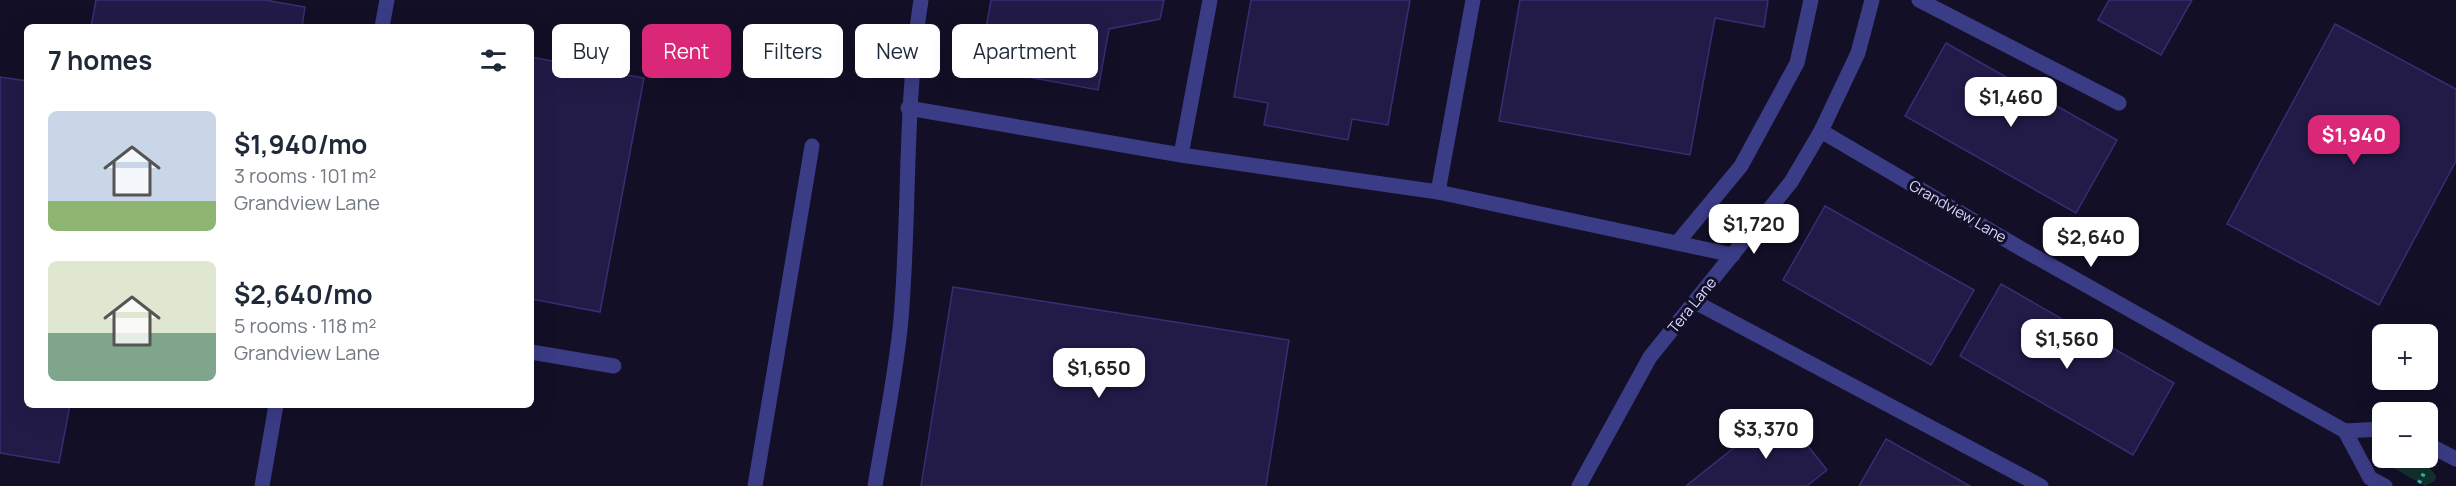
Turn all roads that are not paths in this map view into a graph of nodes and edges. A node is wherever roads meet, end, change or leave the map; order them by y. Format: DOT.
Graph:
graph roads {
  1 [pos="387,0"];
  2 [pos="921,0"];
  3 [pos="1210,0"];
  4 [pos="1473,0"];
  5 [pos="1810,0"];
  6 [pos="1872,0"];
  7 [pos="1919,0"];
  8 [pos="383,24"];
  9 [pos="2119,103"];
  10 [pos="908,108"];
  11 [pos="1821,131"];
  12 [pos="813,146"];
  13 [pos="1181,155"];
  14 [pos="1438,192"];
  15 [pos="1677,243"];
  16 [pos="1733,255"];
  17 [pos="1695,302"];
  18 [pos="534,353"];
  19 [pos="614,366"];
  20 [pos="275,408"];
  21 [pos="2372,430"];
  22 [pos="2345,431"];
  23 [pos="2438,450"];
  24 [pos="2456,459"];
  25 [pos="262,486"];
  26 [pos="755,486"];
  27 [pos="875,486"];
  28 [pos="1578,486"];
  29 [pos="2041,486"];
  30 [pos="2385,486"];
  1 -- 8 [label="street"];
  2 -- 10 [label="street"];
  3 -- 13 [label="street"];
  4 -- 14 [label="street"];
  5 -- 15 [label="street"];
  6 -- 11 [label="street, Tera Lane"];
  7 -- 9 [label="street"];
  10 -- 13 [label="street"];
  10 -- 27 [label="street"];
  11 -- 16 [label="street, Tera Lane"];
  11 -- 22 [label="street, Grandview Lane"];
  12 -- 26 [label="street"];
  13 -- 14 [label="street"];
  14 -- 15 [label="street"];
  15 -- 16 [label="street"];
  16 -- 17 [label="street, Tera Lane"];
  17 -- 28 [label="street, Tera Lane"];
  17 -- 29 [label="street"];
  18 -- 19 [label="street"];
  20 -- 25 [label="street"];
  21 -- 22 [label="street"];
  22 -- 30 [label="street"];
  23 -- 24 [label="street"];
}
